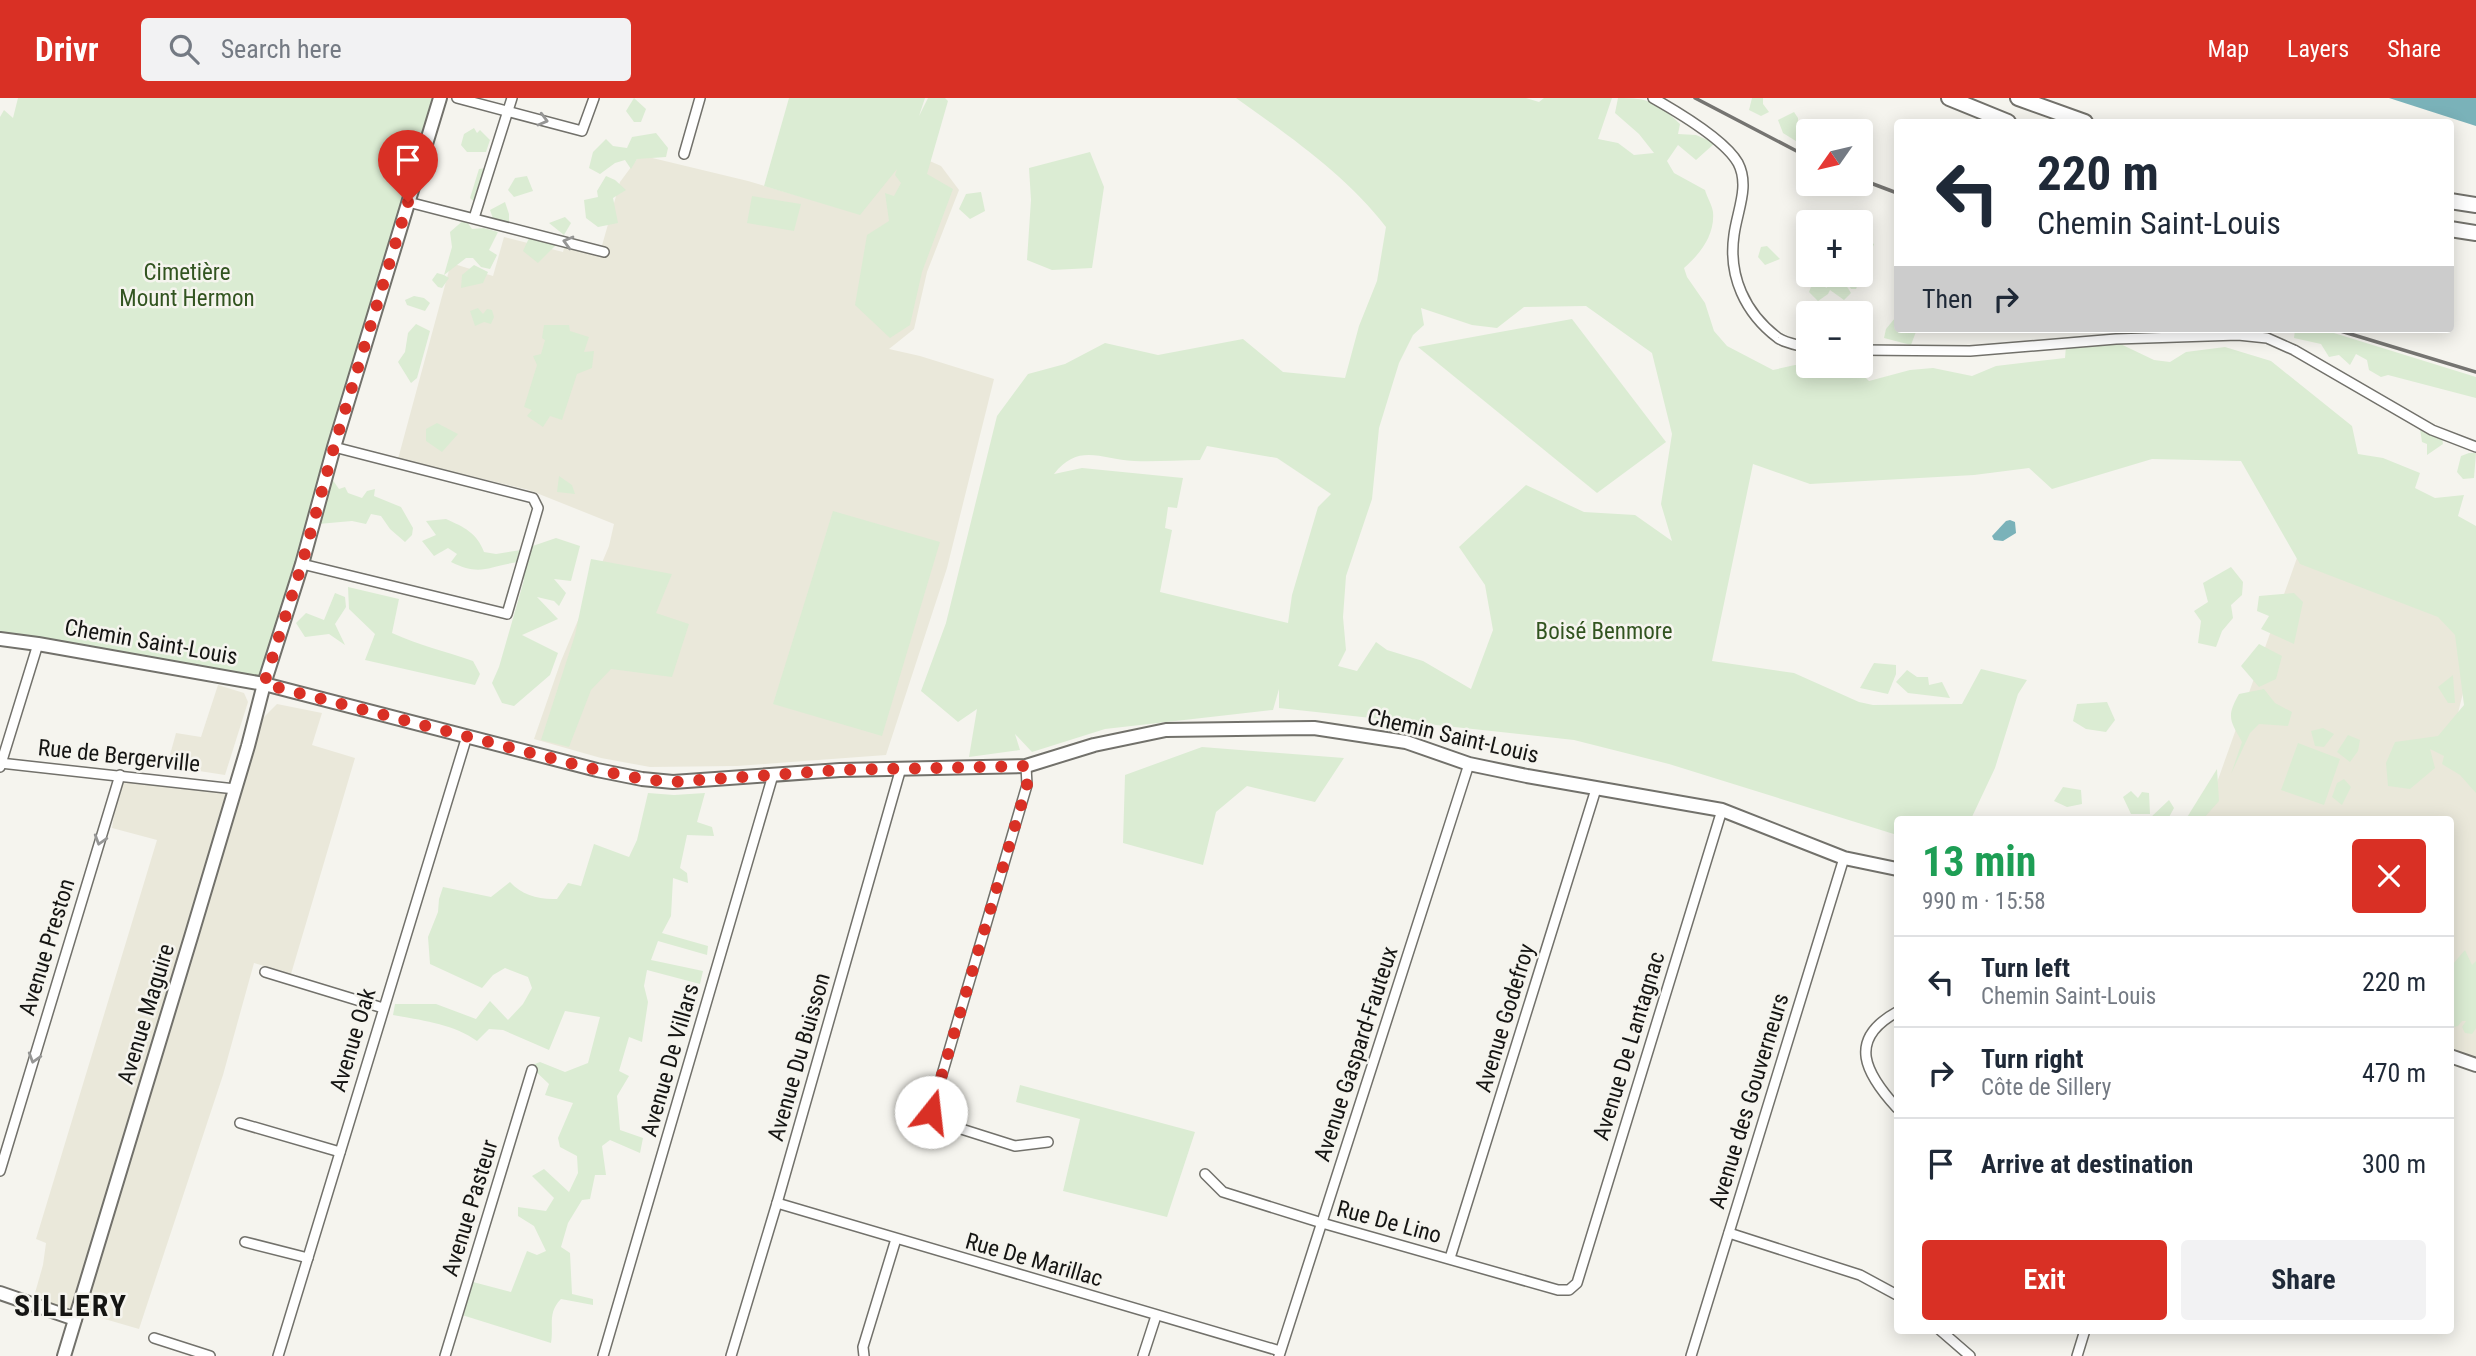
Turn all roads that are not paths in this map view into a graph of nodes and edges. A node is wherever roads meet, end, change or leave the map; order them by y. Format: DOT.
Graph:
graph roads {
  1 [pos="440,98"];
  2 [pos="457,98"];
  3 [pos="512,98"];
  4 [pos="594,98"];
  5 [pos="700,98"];
  6 [pos="1653,98"];
  7 [pos="1949,98"];
  8 [pos="2018,98"];
  9 [pos="508,111"];
  10 [pos="2001,119"];
  11 [pos="2077,119"];
  12 [pos="684,154"];
  13 [pos="408,202"];
  14 [pos="2454,202"];
  15 [pos="2476,205"];
  16 [pos="474,218"];
  17 [pos="2454,230"];
  18 [pos="2476,233"];
  19 [pos="604,252"];
  20 [pos="1796,344"];
  21 [pos="1873,350"];
  22 [pos="334,447"];
  23 [pos="2476,447"];
  24 [pos="302,564"];
  25 [pos="0,639"];
  26 [pos="38,643"];
  27 [pos="264,684"];
  28 [pos="467,736"];
  29 [pos="0,764"];
  30 [pos="1469,764"];
  31 [pos="1026,766"];
  32 [pos="901,768"];
  33 [pos="120,775"];
  34 [pos="774,775"];
  35 [pos="235,789"];
  36 [pos="1596,789"];
  37 [pos="1722,810"];
  38 [pos="1844,858"];
  39 [pos="1894,868"];
  40 [pos="265,972"];
  41 [pos="383,1008"];
  42 [pos="1894,1014"];
  43 [pos="2454,1057"];
  44 [pos="2476,1065"];
  45 [pos="532,1070"];
  46 [pos="1894,1104"];
  47 [pos="240,1123"];
  48 [pos="1048,1142"];
  49 [pos="340,1152"];
  50 [pos="0,1171"];
  51 [pos="1205,1174"];
  52 [pos="777,1203"];
  53 [pos="1322,1223"];
  54 [pos="1729,1233"];
  55 [pos="896,1240"];
  56 [pos="246,1242"];
  57 [pos="308,1258"];
  58 [pos="1450,1258"];
  59 [pos="1569,1290"];
  60 [pos="0,1293"];
  61 [pos="1894,1293"];
  62 [pos="1156,1316"];
  63 [pos="75,1319"];
  64 [pos="1944,1334"];
  65 [pos="2084,1334"];
  66 [pos="154,1338"];
  67 [pos="1280,1354"];
  68 [pos="64,1356"];
  69 [pos="210,1356"];
  70 [pos="278,1356"];
  71 [pos="445,1356"];
  72 [pos="603,1356"];
  73 [pos="731,1356"];
  74 [pos="864,1356"];
  75 [pos="1143,1356"];
  76 [pos="1691,1356"];
  77 [pos="1968,1356"];
  78 [pos="2077,1356"];
  1 -- 13 [label="street, Avenue Maguire"];
  2 -- 9 [label="street"];
  3 -- 9 [label="street"];
  9 -- 4 [label="street, one-way"];
  5 -- 12 [label="street"];
  6 -- 20 [label="street"];
  7 -- 10 [label="main road"];
  8 -- 11 [label="main road"];
  9 -- 16 [label="street"];
  13 -- 16 [label="street"];
  13 -- 22 [label="street, Avenue Maguire"];
  14 -- 15 [label="main road"];
  19 -- 16 [label="street, one-way"];
  17 -- 18 [label="main road"];
  21 -- 23 [label="street"];
  22 -- 24 [label="street, Avenue Maguire"];
  22 -- 24 [label="street"];
  24 -- 27 [label="street, Avenue Maguire"];
  25 -- 26 [label="street, Chemin Saint-Louis"];
  26 -- 27 [label="street, Chemin Saint-Louis"];
  26 -- 29 [label="street"];
  27 -- 28 [label="street, Chemin Saint-Louis"];
  27 -- 35 [label="street, Avenue Maguire"];
  28 -- 34 [label="street, Chemin Saint-Louis"];
  28 -- 41 [label="street, Avenue Oak"];
  29 -- 33 [label="street, Rue de Bergerville"];
  30 -- 31 [label="street, Chemin Saint-Louis"];
  30 -- 36 [label="street, Chemin Saint-Louis"];
  30 -- 53 [label="street, Avenue Gaspard-Fauteux"];
  31 -- 32 [label="street, Chemin Saint-Louis"];
  31 -- 48 [label="street"];
  32 -- 34 [label="street, Chemin Saint-Louis"];
  32 -- 52 [label="street, Avenue Du Buisson"];
  33 -- 35 [label="street, Rue de Bergerville"];
  33 -- 50 [label="street, Avenue Preston, one-way"];
  34 -- 72 [label="street, Avenue De Villars"];
  35 -- 63 [label="street, Avenue Maguire"];
  36 -- 37 [label="street, Chemin Saint-Louis"];
  36 -- 58 [label="street, Avenue Godefroy"];
  37 -- 38 [label="street, Chemin Saint-Louis"];
  37 -- 59 [label="street, Avenue De Lantagnac"];
  38 -- 39 [label="street, Chemin Saint-Louis"];
  38 -- 54 [label="street, Avenue des Gouverneurs"];
  40 -- 41 [label="street"];
  41 -- 49 [label="street, Avenue Oak"];
  42 -- 46 [label="street"];
  43 -- 44 [label="street"];
  45 -- 71 [label="street, Avenue Pasteur"];
  47 -- 49 [label="street"];
  49 -- 57 [label="street, Avenue Oak"];
  51 -- 53 [label="street, Rue De Lino"];
  52 -- 55 [label="street, Rue De Marillac"];
  52 -- 73 [label="street, Avenue Du Buisson"];
  53 -- 58 [label="street, Rue De Lino"];
  53 -- 67 [label="street, Avenue Gaspard-Fauteux"];
  54 -- 61 [label="street"];
  54 -- 76 [label="street, Avenue des Gouverneurs"];
  55 -- 62 [label="street, Rue De Marillac"];
  55 -- 74 [label="street"];
  56 -- 57 [label="street"];
  57 -- 70 [label="street, Avenue Oak"];
  58 -- 59 [label="street, Rue De Lino"];
  60 -- 63 [label="street"];
  62 -- 67 [label="street, Rue De Marillac"];
  62 -- 75 [label="street"];
  63 -- 68 [label="street, Avenue Maguire"];
  64 -- 77 [label="street"];
  65 -- 78 [label="street"];
  66 -- 69 [label="street"];
}
